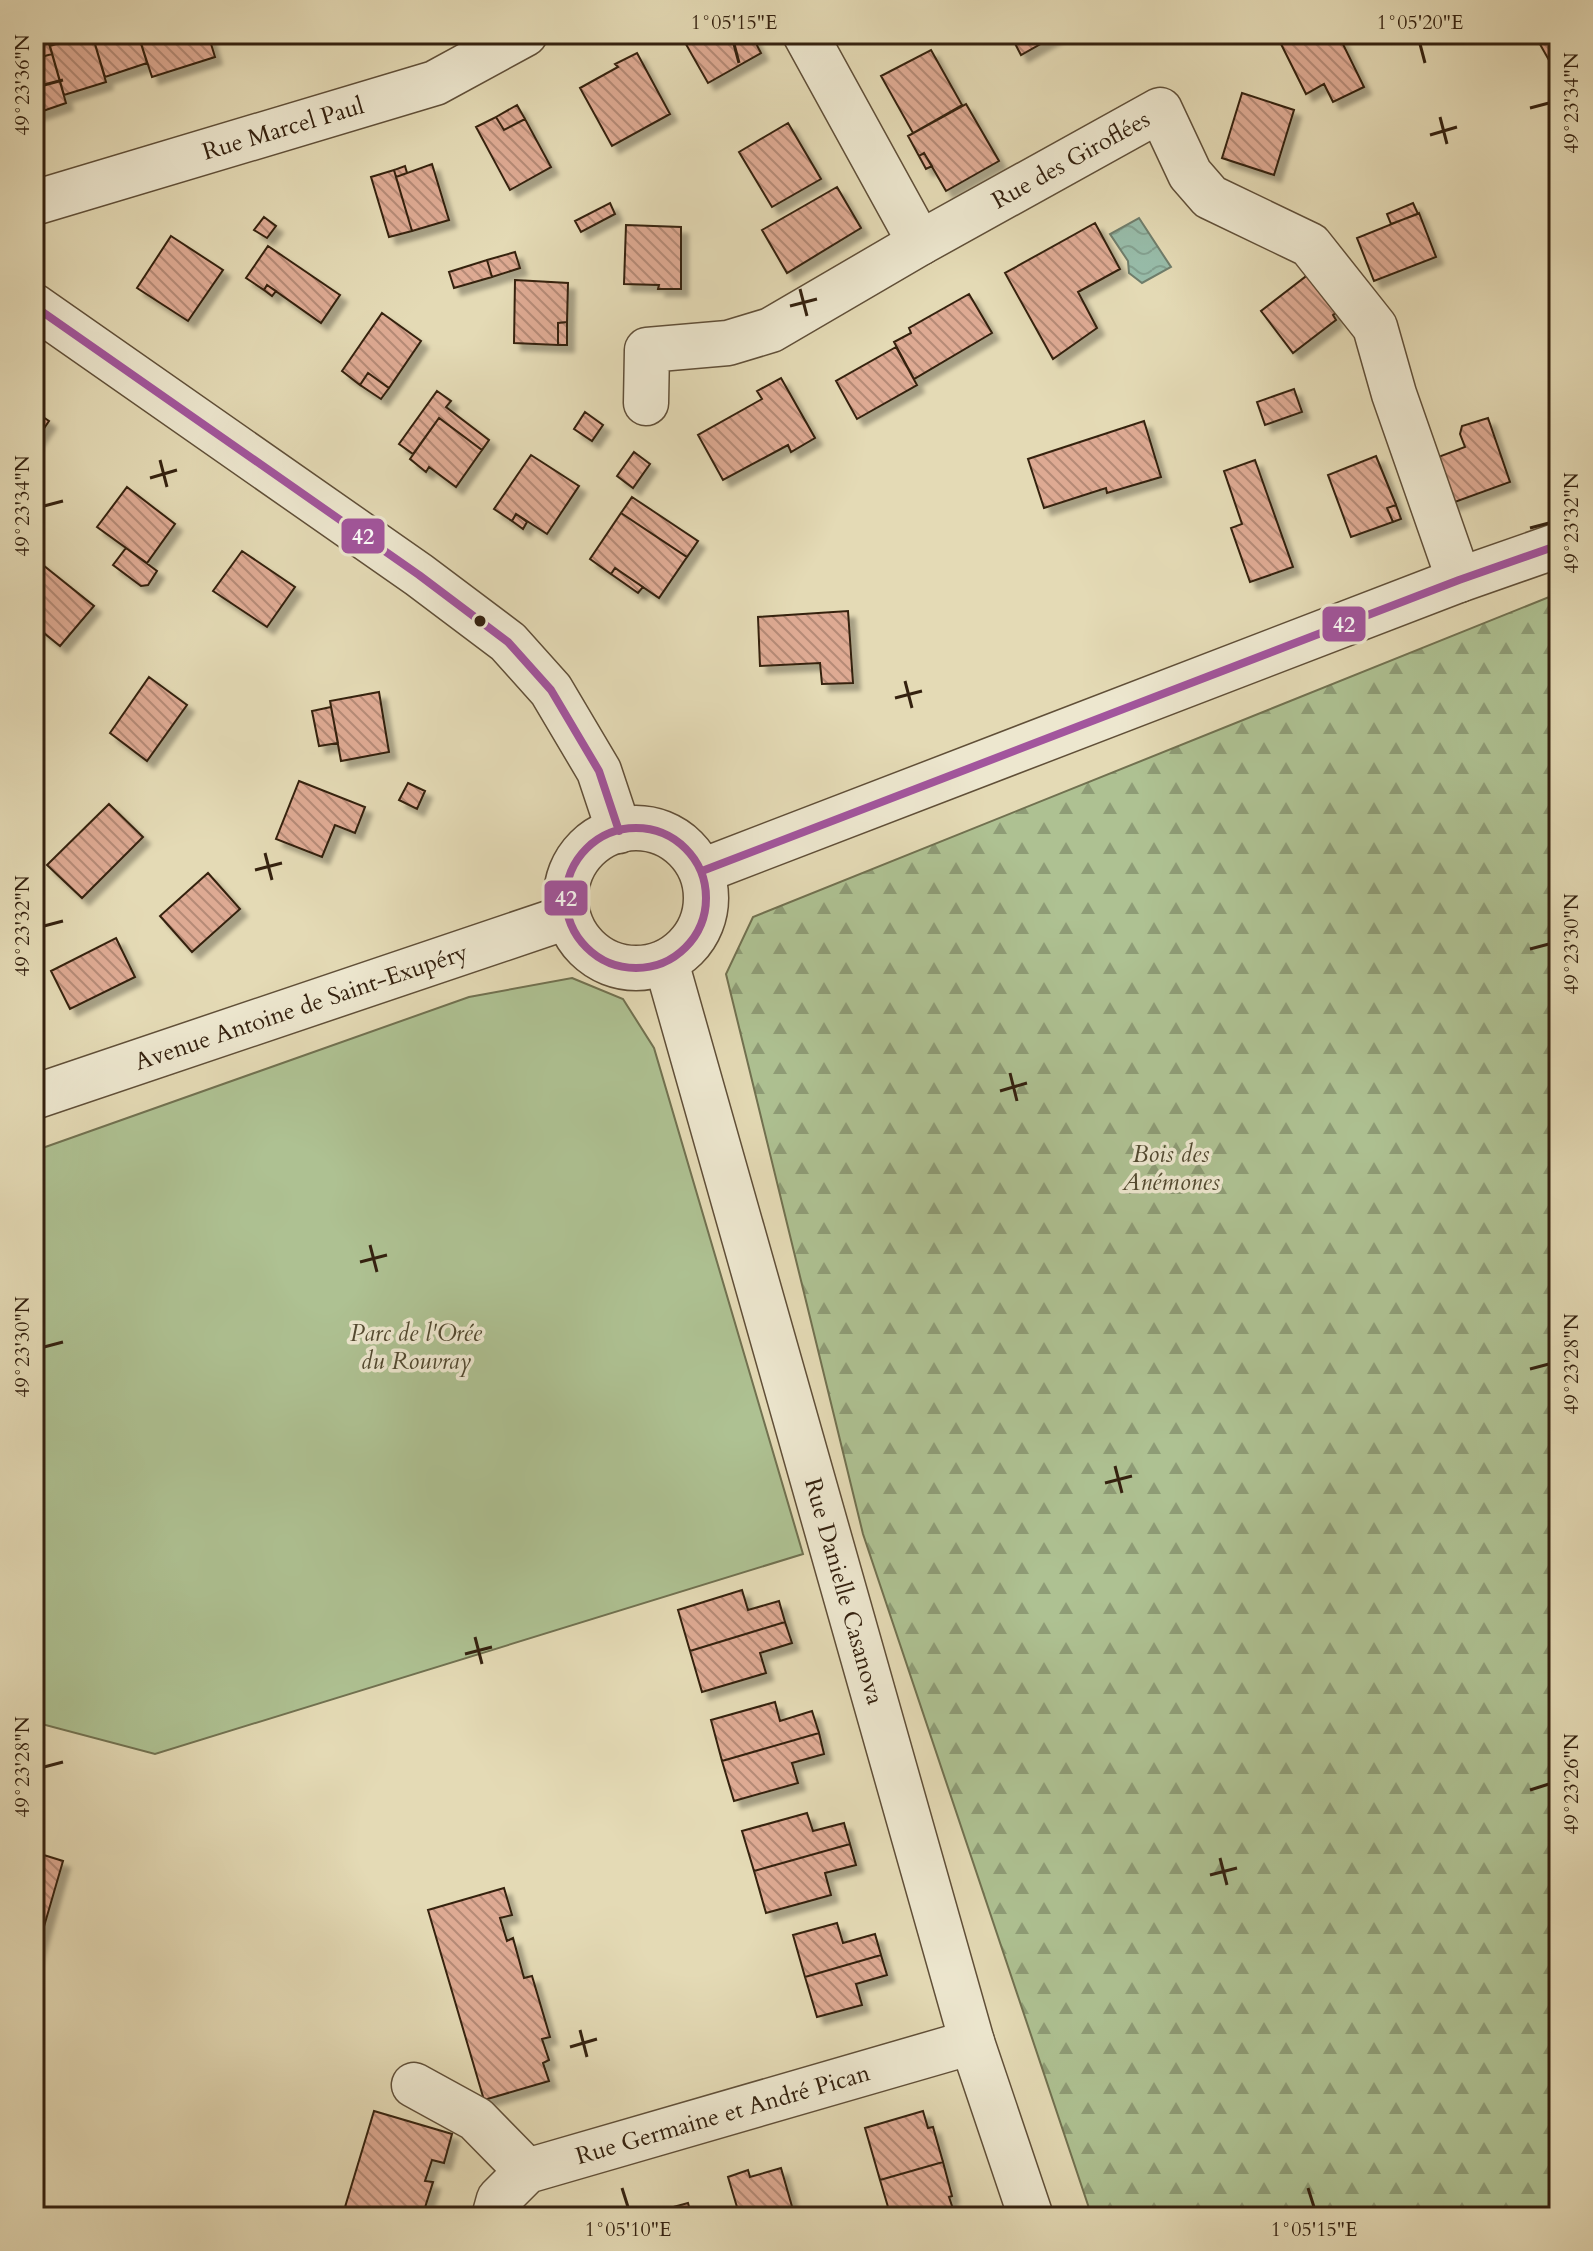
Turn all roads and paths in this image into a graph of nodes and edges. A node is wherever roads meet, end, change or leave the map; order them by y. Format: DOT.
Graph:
graph roads {
  1 [pos="525,34"];
  2 [pos="805,34"];
  3 [pos="34,203"];
  4 [pos="920,243"];
  5 [pos="34,306"];
  6 [pos="646,403"];
  7 [pos="1559,545"];
  8 [pos="1459,580"];
  9 [pos="619,831"];
  10 [pos="702,871"];
  11 [pos="567,917"];
  12 [pos="666,962"];
  13 [pos="34,1097"];
  14 [pos="972,2042"];
  15 [pos="414,2085"];
  16 [pos="527,2171"];
  17 [pos="494,2217"];
  18 [pos="1031,2217"];
  1 -- 3 [label="street, Rue Marcel Paul"];
  2 -- 4 [label="street"];
  4 -- 6 [label="street, Rue des Giroflées"];
  4 -- 8 [label="street, Rue des Giroflées"];
  5 -- 9 [label="street"];
  7 -- 8 [label="street"];
  8 -- 10 [label="street"];
  9 -- 10 [label="street"];
  9 -- 11 [label="street"];
  10 -- 12 [label="street"];
  11 -- 12 [label="street"];
  11 -- 13 [label="street, Avenue Antoine de Saint-Exupéry"];
  12 -- 14 [label="street, Rue Danielle Casanova"];
  14 -- 16 [label="street, Rue Germaine et André Pican"];
  14 -- 18 [label="street, Rue Danielle Casanova"];
  15 -- 16 [label="street"];
  16 -- 17 [label="street, Rue Germaine et André Pican"];
}
